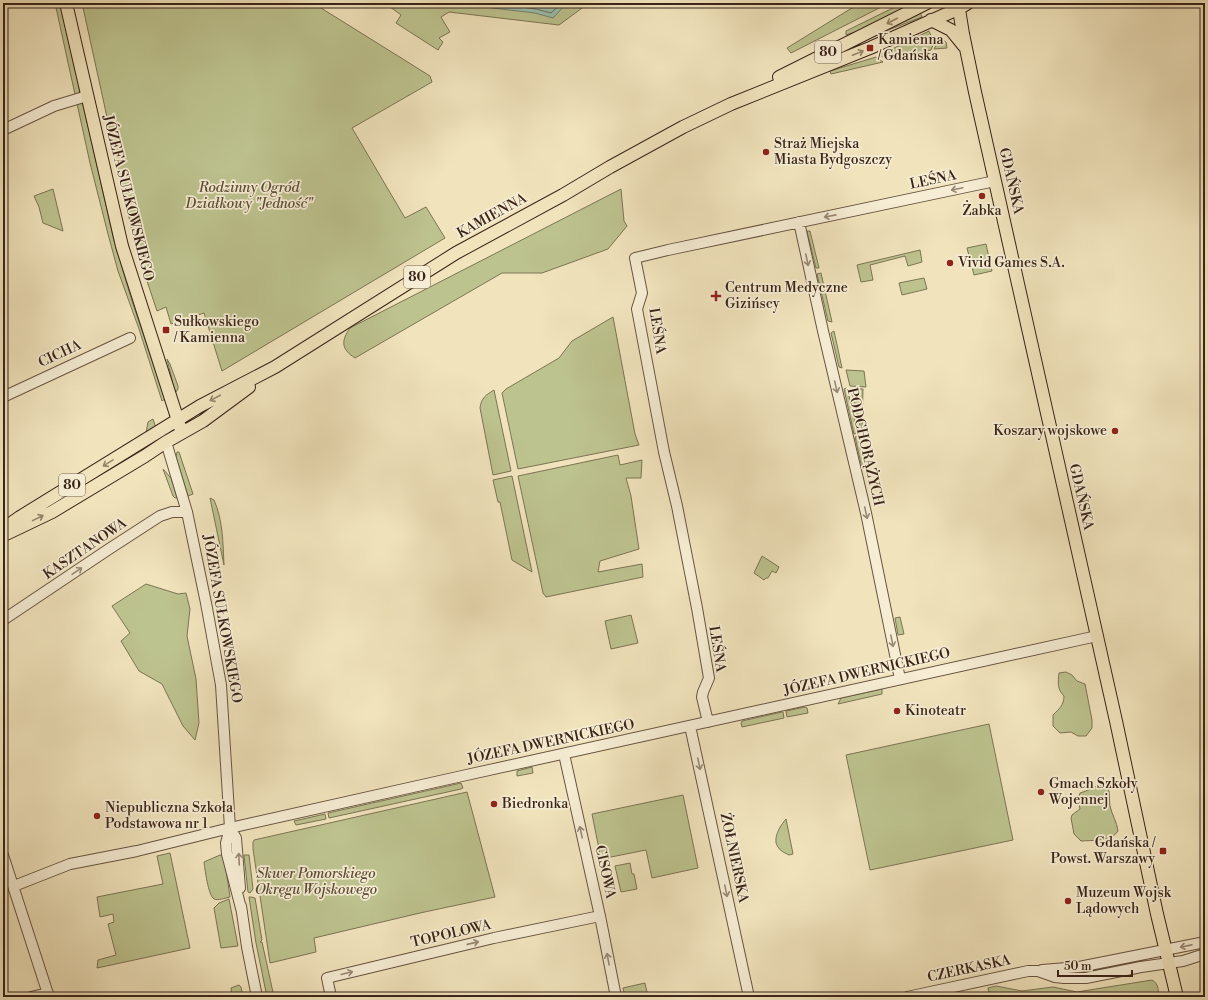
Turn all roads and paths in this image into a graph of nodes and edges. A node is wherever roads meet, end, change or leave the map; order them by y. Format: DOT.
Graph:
graph roads {
  1 [pos="66,3"];
  2 [pos="927,3"];
  3 [pos="962,5"];
  4 [pos="931,20"];
  5 [pos="966,47"];
  6 [pos="87,96"];
  7 [pos="731,104"];
  8 [pos="3,130"];
  9 [pos="995,181"];
  10 [pos="799,222"];
  11 [pos="130,338"];
  12 [pos="275,367"];
  13 [pos="3,397"];
  14 [pos="178,420"];
  15 [pos="162,429"];
  16 [pos="182,433"];
  17 [pos="166,442"];
  18 [pos="187,512"];
  19 [pos="3,529"];
  20 [pos="3,535"];
  21 [pos="3,620"];
  22 [pos="1097,636"];
  23 [pos="900,679"];
  24 [pos="708,722"];
  25 [pos="690,726"];
  26 [pos="564,754"];
  27 [pos="230,828"];
  28 [pos="3,855"];
  29 [pos="14,886"];
  30 [pos="600,916"];
  31 [pos="1205,942"];
  32 [pos="1166,950"];
  33 [pos="1205,954"];
  34 [pos="1169,963"];
  35 [pos="1038,971"];
  36 [pos="49,995"];
  37 [pos="31,997"];
  38 [pos="257,997"];
  39 [pos="331,997"];
  40 [pos="616,997"];
  41 [pos="749,997"];
  42 [pos="907,997"];
  43 [pos="1177,997"];
  1 -- 6 [label="main road, JÓZEFA SUŁKOWSKIEGO"];
  2 -- 7 [label="main road, KAMIENNA / 80, one-way"];
  3 -- 4 [label="main road, KAMIENNA / 80"];
  3 -- 5 [label="main road, GDAŃSKA"];
  4 -- 5 [label="main road"];
  7 -- 4 [label="main road, KAMIENNA / 80, one-way"];
  5 -- 9 [label="main road, GDAŃSKA"];
  6 -- 8 [label="street"];
  6 -- 14 [label="main road, JÓZEFA SUŁKOWSKIEGO"];
  7 -- 12 [label="main road, KAMIENNA / 80"];
  9 -- 10 [label="street, LEŚNA, one-way"];
  9 -- 22 [label="main road, GDAŃSKA"];
  10 -- 23 [label="street, PODCHORĄŻYCH, one-way"];
  10 -- 24 [label="street, LEŚNA"];
  11 -- 13 [label="street, CICHA"];
  12 -- 14 [label="main road, KAMIENNA / 80, one-way"];
  12 -- 16 [label="main road, KAMIENNA / 80"];
  14 -- 15 [label="main road, 80"];
  14 -- 16 [label="main road, JÓZEFA SUŁKOWSKIEGO"];
  15 -- 17 [label="main road"];
  15 -- 19 [label="main road, 80, one-way"];
  16 -- 17 [label="main road, 80"];
  17 -- 18 [label="street, JÓZEFA SUŁKOWSKIEGO"];
  20 -- 17 [label="main road, 80, one-way"];
  21 -- 18 [label="street, KASZTANOWA, one-way"];
  18 -- 27 [label="street, JÓZEFA SUŁKOWSKIEGO"];
  22 -- 23 [label="street, JÓZEFA DWERNICKIEGO"];
  22 -- 32 [label="main road, GDAŃSKA"];
  23 -- 24 [label="street, JÓZEFA DWERNICKIEGO"];
  24 -- 25 [label="street, JÓZEFA DWERNICKIEGO"];
  25 -- 26 [label="street, JÓZEFA DWERNICKIEGO"];
  25 -- 41 [label="street, ŻOŁNIERSKA, one-way"];
  26 -- 27 [label="street, JÓZEFA DWERNICKIEGO"];
  30 -- 26 [label="street, CISOWA, one-way"];
  27 -- 29 [label="street, JÓZEFA DWERNICKIEGO"];
  27 -- 38 [label="street, JÓZEFA SUŁKOWSKIEGO"];
  28 -- 29 [label="street"];
  29 -- 36 [label="street"];
  39 -- 30 [label="street, TOPOLOWA, one-way"];
  40 -- 30 [label="street, CISOWA, one-way"];
  31 -- 32 [label="street, CZERKASKA, one-way"];
  32 -- 34 [label="main road, GDAŃSKA"];
  32 -- 35 [label="street, CZERKASKA"];
  33 -- 34 [label="street, CZERKASKA"];
  34 -- 35 [label="street, CZERKASKA"];
  34 -- 43 [label="main road, GDAŃSKA"];
  35 -- 42 [label="street, CZERKASKA"];
  36 -- 37 [label="street"];
}
